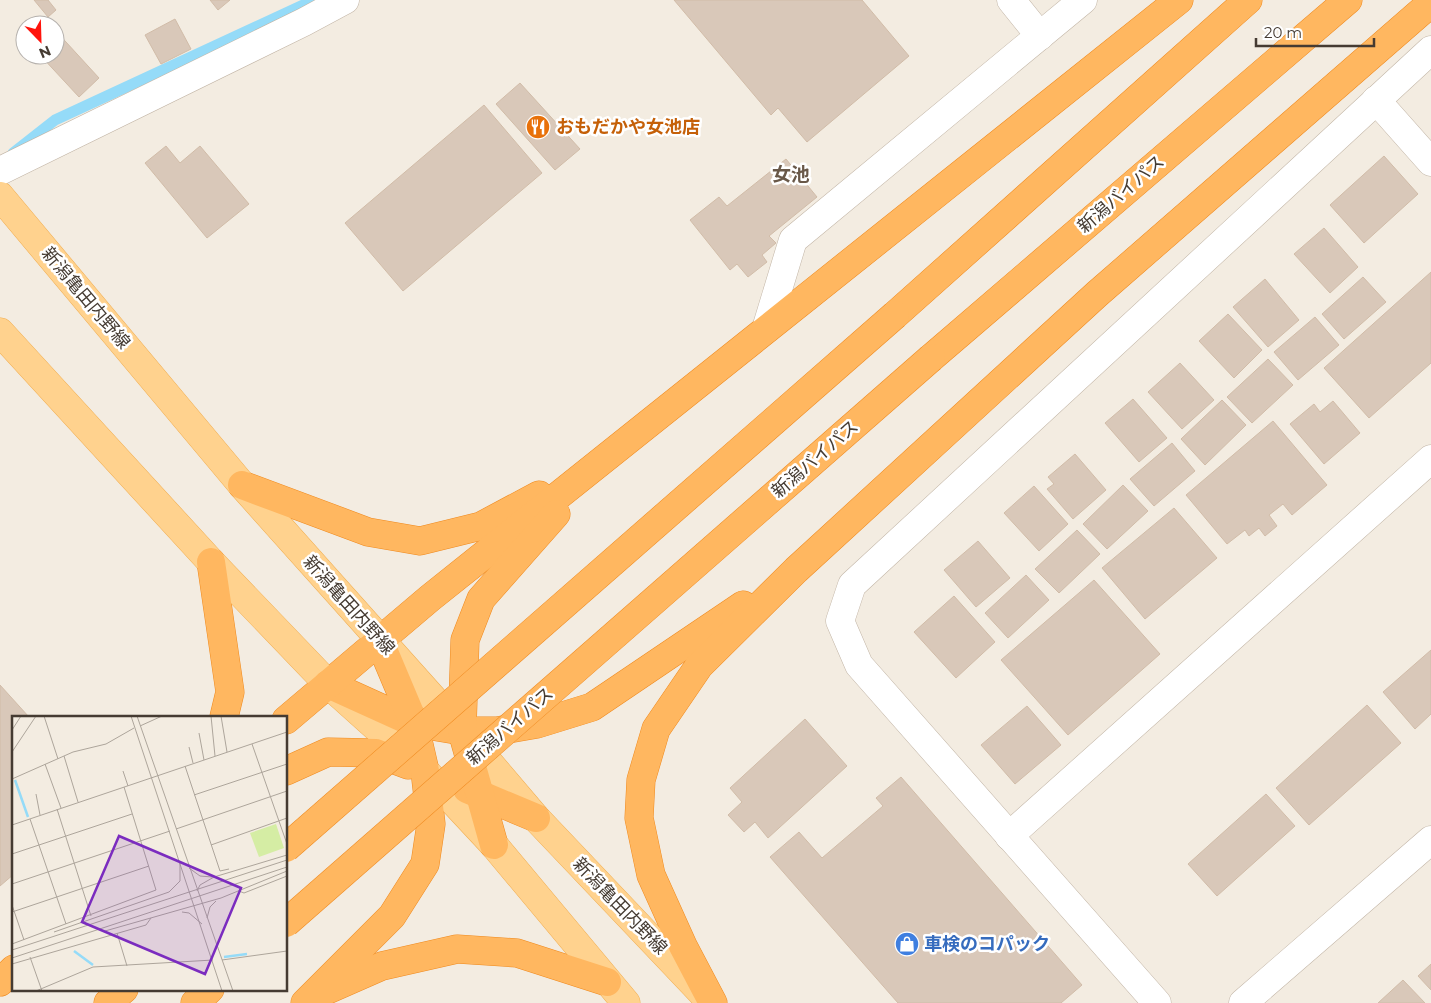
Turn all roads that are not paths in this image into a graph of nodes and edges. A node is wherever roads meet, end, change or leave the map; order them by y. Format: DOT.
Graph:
graph roads {
  1 [pos="344,0"];
  2 [pos="1011,0"];
  3 [pos="1084,0"];
  4 [pos="1180,0"];
  5 [pos="1248,0"];
  6 [pos="1348,0"];
  7 [pos="1431,3"];
  8 [pos="1040,36"];
  9 [pos="1431,50"];
  10 [pos="1376,100"];
  11 [pos="1431,162"];
  12 [pos="0,171"];
  13 [pos="0,196"];
  14 [pos="766,329"];
  15 [pos="0,332"];
  16 [pos="1431,459"];
  17 [pos="601,462"];
  18 [pos="242,485"];
  19 [pos="211,562"];
  20 [pos="796,570"];
  21 [pos="379,640"];
  22 [pos="328,684"];
  23 [pos="224,716"];
  24 [pos="288,718"];
  25 [pos="414,722"];
  26 [pos="462,731"];
  27 [pos="288,770"];
  28 [pos="424,771"];
  29 [pos="478,793"];
  30 [pos="536,818"];
  31 [pos="1009,836"];
  32 [pos="1431,840"];
  33 [pos="494,845"];
  34 [pos="288,846"];
  35 [pos="288,921"];
  36 [pos="607,982"];
  37 [pos="123,990"];
  38 [pos="209,990"];
  39 [pos="309,1000"];
  40 [pos="108,1003"];
  41 [pos="195,1003"];
  42 [pos="626,1003"];
  43 [pos="712,1003"];
  44 [pos="1157,1003"];
  45 [pos="1243,1003"];
  1 -- 12 [label="street"];
  2 -- 8 [label="street"];
  3 -- 8 [label="street"];
  4 -- 14 [label="highway"];
  5 -- 34 [label="highway, bridge"];
  6 -- 35 [label="highway, 新潟バイパス, bridge"];
  7 -- 20 [label="highway"];
  8 -- 14 [label="street"];
  9 -- 10 [label="street"];
  10 -- 11 [label="street"];
  10 -- 31 [label="street"];
  13 -- 18 [label="main road, 新潟亀田内野線"];
  14 -- 17 [label="highway"];
  15 -- 19 [label="main road"];
  16 -- 31 [label="street"];
  17 -- 18 [label="highway"];
  17 -- 21 [label="highway"];
  17 -- 26 [label="highway"];
  18 -- 21 [label="main road, 新潟亀田内野線"];
  19 -- 22 [label="main road"];
  19 -- 23 [label="highway"];
  20 -- 26 [label="highway"];
  20 -- 43 [label="highway"];
  21 -- 22 [label="highway"];
  21 -- 25 [label="highway"];
  21 -- 26 [label="main road, 新潟亀田内野線"];
  22 -- 24 [label="highway"];
  22 -- 25 [label="highway"];
  22 -- 28 [label="main road"];
  25 -- 26 [label="highway"];
  25 -- 28 [label="highway"];
  26 -- 29 [label="highway"];
  26 -- 30 [label="main road, 新潟亀田内野線"];
  27 -- 28 [label="highway"];
  28 -- 29 [label="highway"];
  28 -- 33 [label="main road"];
  28 -- 39 [label="highway"];
  29 -- 30 [label="highway"];
  29 -- 33 [label="highway"];
  30 -- 43 [label="main road, 新潟亀田内野線"];
  31 -- 44 [label="street"];
  32 -- 45 [label="street"];
  33 -- 36 [label="main road"];
  36 -- 39 [label="highway"];
  36 -- 42 [label="main road"];
  37 -- 40 [label="highway"];
  38 -- 41 [label="highway"];
}
